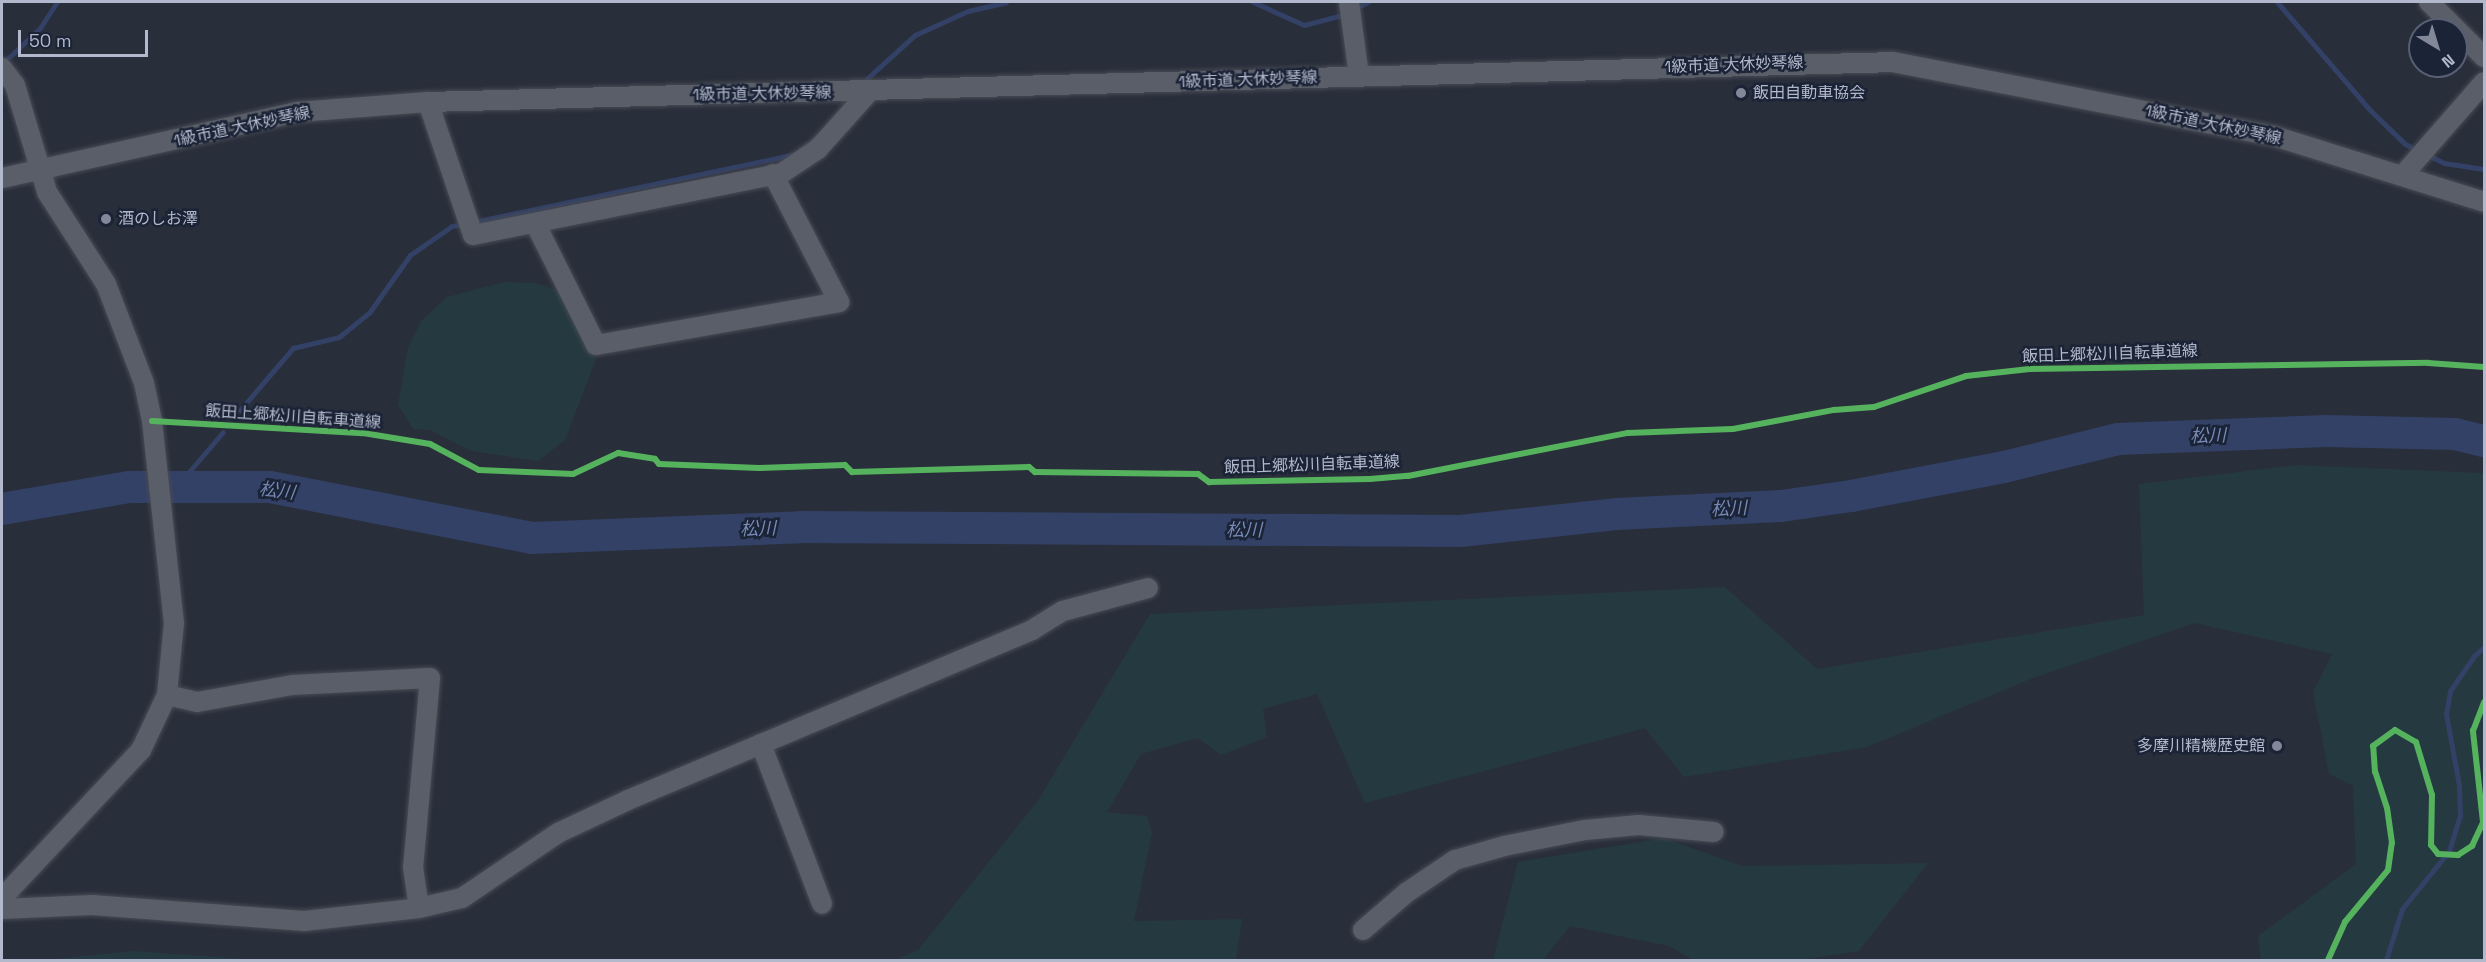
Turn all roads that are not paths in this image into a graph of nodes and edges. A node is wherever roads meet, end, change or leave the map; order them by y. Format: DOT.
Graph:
graph roads {
  1 [pos="2429,2"];
  2 [pos="1350,9"];
  3 [pos="2484,57"];
  4 [pos="4,70"];
  5 [pos="1359,76"];
  6 [pos="2484,82"];
  7 [pos="869,92"];
  8 [pos="428,102"];
  9 [pos="2409,168"];
  10 [pos="40,171"];
  11 [pos="773,174"];
  12 [pos="2,178"];
  13 [pos="2484,202"];
  14 [pos="536,225"];
  15 [pos="1148,588"];
  16 [pos="167,695"];
  17 [pos="761,744"];
  18 [pos="1714,832"];
  19 [pos="2,898"];
  20 [pos="822,904"];
  21 [pos="420,908"];
  22 [pos="2,909"];
  23 [pos="1363,930"];
  1 -- 3 [label="street"];
  2 -- 5 [label="street"];
  4 -- 10 [label="street"];
  5 -- 7 [label="street, 1級市道 大休妙琴線"];
  5 -- 9 [label="street, 1級市道 大休妙琴線"];
  6 -- 9 [label="street"];
  7 -- 8 [label="street, 1級市道 大休妙琴線"];
  7 -- 11 [label="street"];
  8 -- 10 [label="street, 1級市道 大休妙琴線"];
  8 -- 14 [label="street"];
  9 -- 13 [label="street, 1級市道 大休妙琴線"];
  10 -- 12 [label="street, 1級市道 大休妙琴線"];
  10 -- 16 [label="street"];
  11 -- 14 [label="street"];
  11 -- 14 [label="street"];
  15 -- 17 [label="street"];
  16 -- 19 [label="street"];
  16 -- 21 [label="street"];
  17 -- 20 [label="street"];
  17 -- 21 [label="street"];
  18 -- 23 [label="street"];
  21 -- 22 [label="street"];
}
